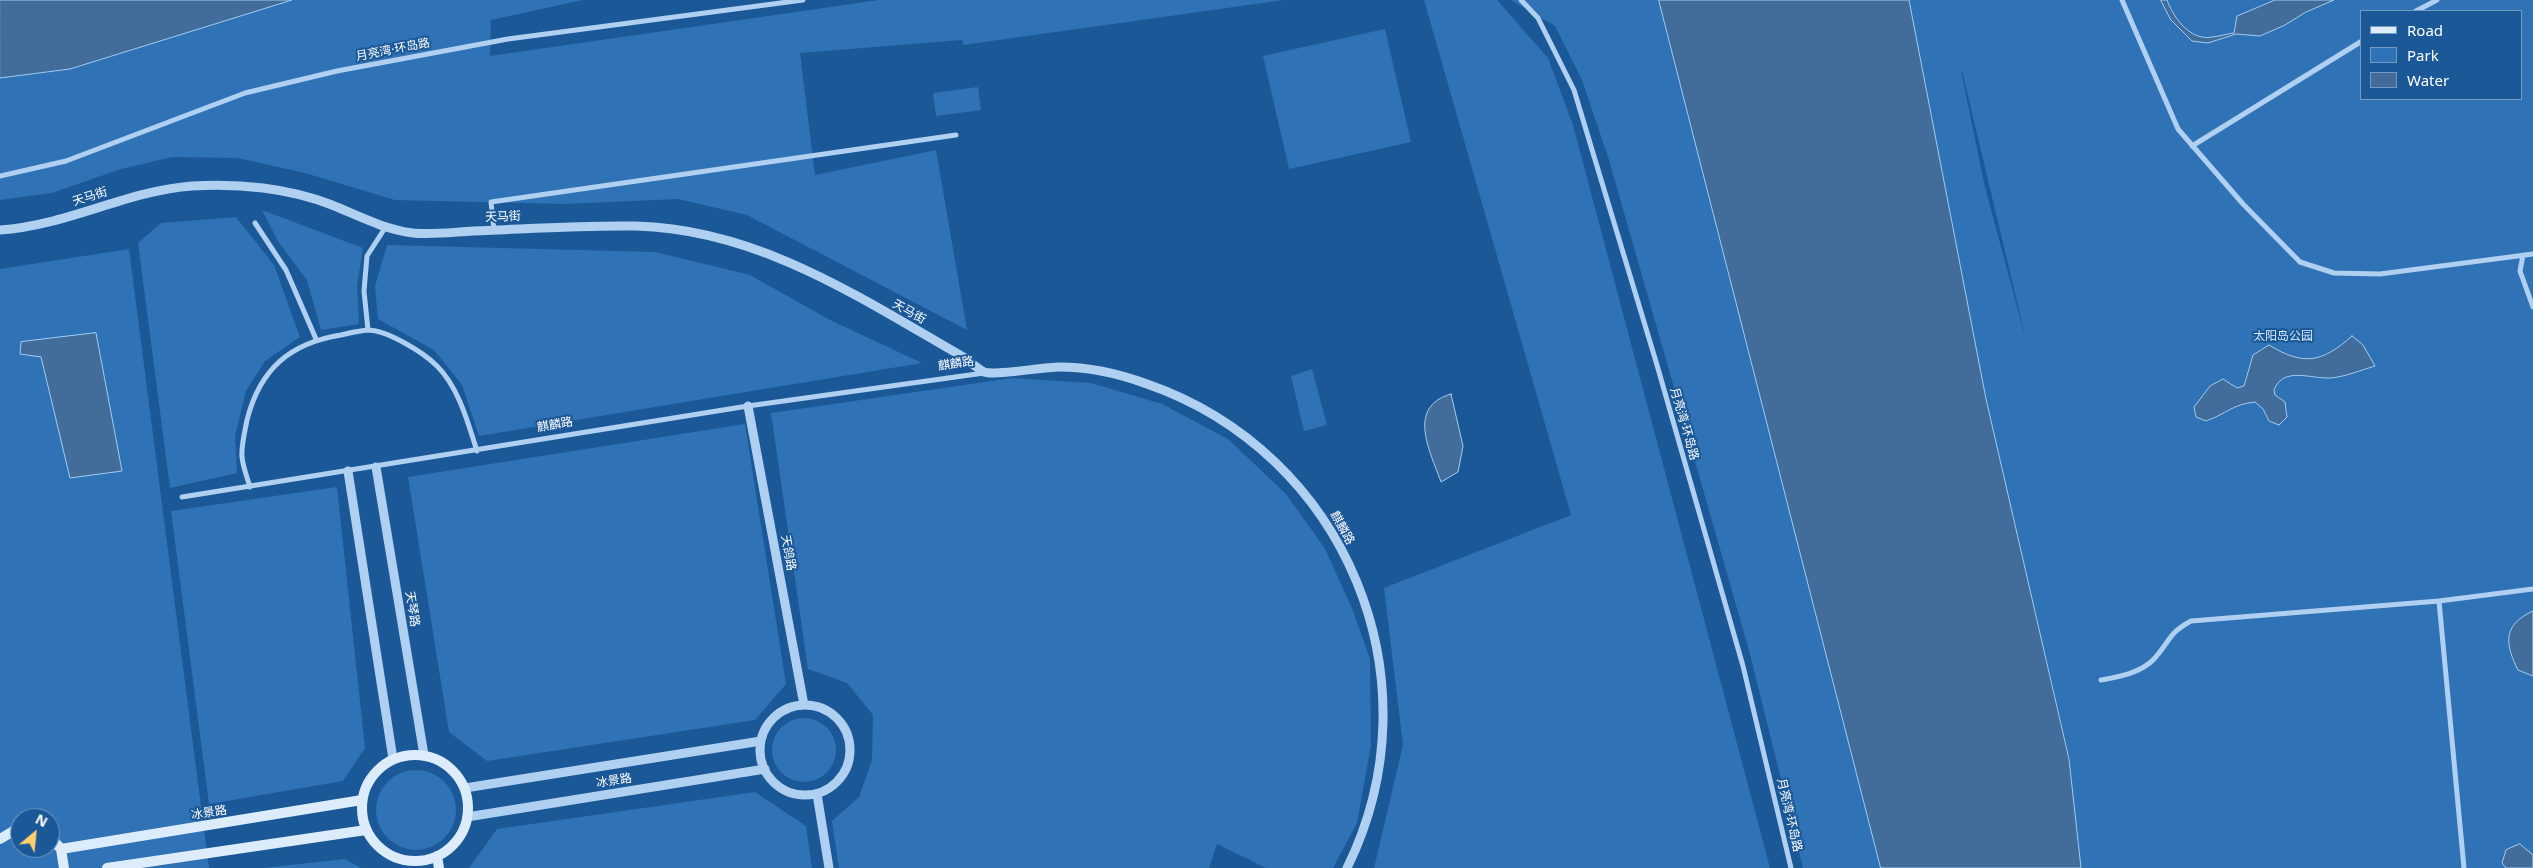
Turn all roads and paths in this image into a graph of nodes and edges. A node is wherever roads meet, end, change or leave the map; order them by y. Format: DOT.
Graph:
graph roads {
  1 [pos="803,0"];
  2 [pos="1521,0"];
  3 [pos="2122,0"];
  4 [pos="2436,0"];
  5 [pos="2418,10"];
  6 [pos="2360,42"];
  7 [pos="956,135"];
  8 [pos="2192,146"];
  9 [pos="0,176"];
  10 [pos="255,223"];
  11 [pos="385,228"];
  12 [pos="0,230"];
  13 [pos="494,230"];
  14 [pos="2533,254"];
  15 [pos="2523,255"];
  16 [pos="2533,307"];
  17 [pos="368,330"];
  18 [pos="316,339"];
  19 [pos="985,373"];
  20 [pos="748,406"];
  21 [pos="477,451"];
  22 [pos="376,467"];
  23 [pos="348,472"];
  24 [pos="250,487"];
  25 [pos="182,497"];
  26 [pos="2533,589"];
  27 [pos="2439,601"];
  28 [pos="2101,680"];
  29 [pos="804,705"];
  30 [pos="761,741"];
  31 [pos="424,755"];
  32 [pos="393,759"];
  33 [pos="764,769"];
  34 [pos="465,788"];
  35 [pos="817,794"];
  36 [pos="362,800"];
  37 [pos="468,817"];
  38 [pos="366,830"];
  39 [pos="61,849"];
  40 [pos="437,856"];
  41 [pos="410,864"];
  42 [pos="64,868"];
  43 [pos="107,868"];
  44 [pos="439,868"];
  45 [pos="829,868"];
  46 [pos="1347,868"];
  47 [pos="1791,868"];
  48 [pos="2464,868"];
  1 -- 9 [label="street, 月亮湾·环岛路"];
  2 -- 47 [label="street, 月亮湾·环岛路"];
  3 -- 8 [label="street"];
  4 -- 5 [label="street"];
  6 -- 8 [label="street"];
  7 -- 13 [label="street"];
  8 -- 15 [label="street"];
  10 -- 18 [label="street"];
  11 -- 12 [label="street, 天马街"];
  11 -- 13 [label="street, 天马街"];
  11 -- 17 [label="street"];
  13 -- 19 [label="street, 天马街"];
  14 -- 15 [label="street"];
  15 -- 16 [label="street"];
  17 -- 18 [label="street"];
  17 -- 21 [label="street"];
  18 -- 24 [label="street"];
  19 -- 20 [label="street, 麒麟路"];
  19 -- 46 [label="street, 麒麟路"];
  20 -- 21 [label="street, 麒麟路"];
  20 -- 29 [label="street, 天鸽路"];
  21 -- 22 [label="street, 麒麟路"];
  22 -- 23 [label="street, 麒麟路"];
  22 -- 31 [label="street, 天琴路"];
  23 -- 24 [label="street, 麒麟路"];
  23 -- 32 [label="street"];
  24 -- 25 [label="street, 麒麟路"];
  26 -- 27 [label="street"];
  27 -- 28 [label="street"];
  27 -- 48 [label="street"];
  29 -- 30 [label="street"];
  29 -- 35 [label="street"];
  30 -- 33 [label="street"];
  30 -- 34 [label="street, 冰景路"];
  31 -- 32 [label="main road"];
  31 -- 34 [label="main road"];
  32 -- 36 [label="main road"];
  33 -- 35 [label="street"];
  33 -- 37 [label="street, 冰景路"];
  34 -- 37 [label="main road"];
  35 -- 45 [label="street"];
  36 -- 38 [label="main road"];
  36 -- 39 [label="main road, 冰景路"];
  37 -- 40 [label="main road"];
  38 -- 41 [label="main road"];
  38 -- 43 [label="main road"];
  39 -- 42 [label="main road"];
  40 -- 41 [label="main road"];
  40 -- 44 [label="main road"];
}
